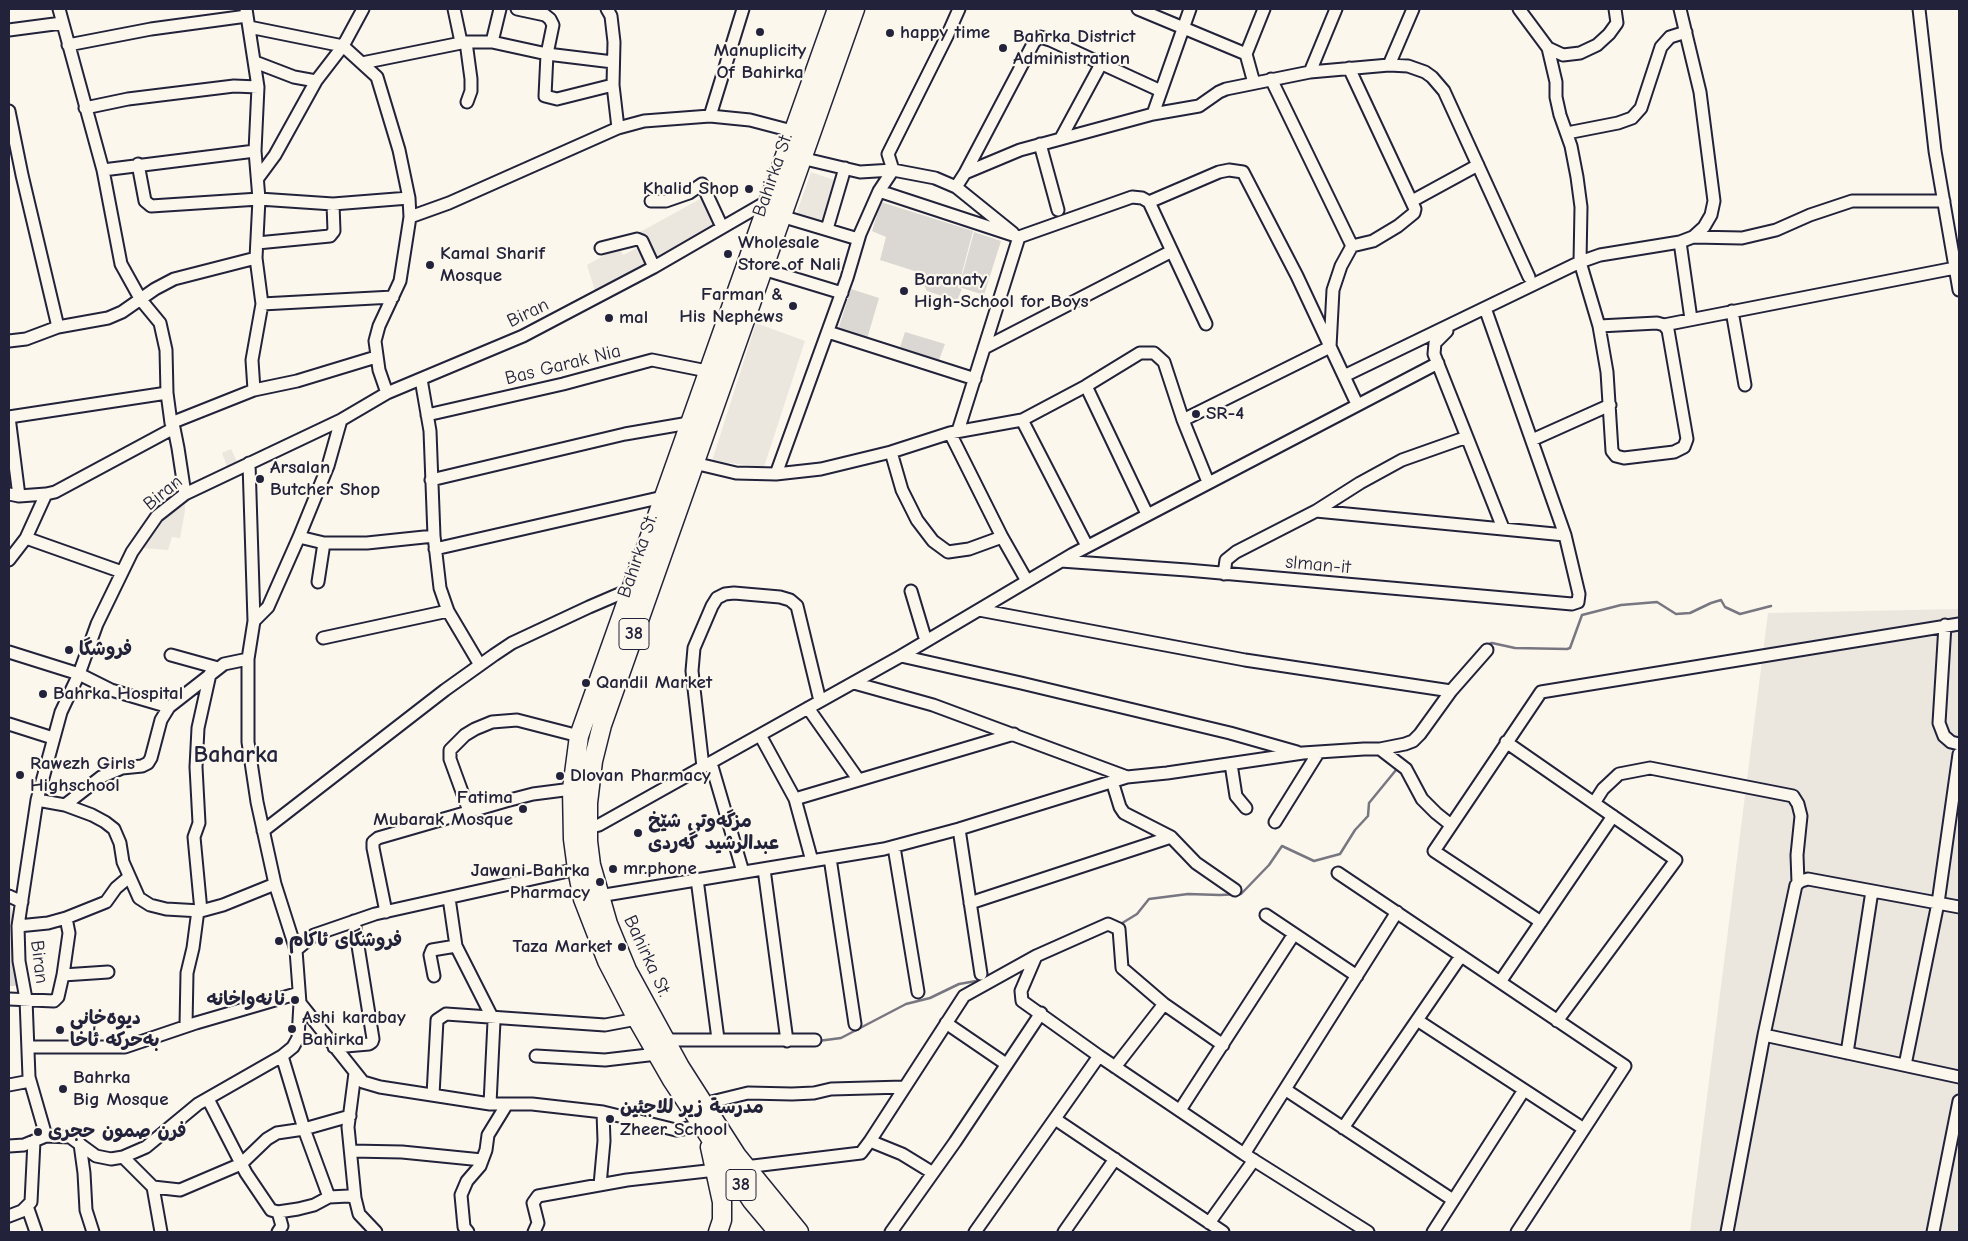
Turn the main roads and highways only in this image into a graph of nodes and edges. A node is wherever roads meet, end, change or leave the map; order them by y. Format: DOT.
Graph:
graph roads {
  1 [pos="837,9"];
  2 [pos="855,9"];
  3 [pos="765,239"];
  4 [pos="600,926"];
  5 [pos="621,973"];
  6 [pos="661,1047"];
  7 [pos="704,1130"];
  8 [pos="718,1232"];
  9 [pos="778,1232"];
  10 [pos="799,1232"];
  1 -- 3 [label="main road, Bahirka St. / 38"];
  2 -- 3 [label="main road, Bahirka St. / 38"];
  3 -- 4 [label="main road, Bahirka St. / 38"];
  3 -- 4 [label="main road, Bahirka St. / 38"];
  4 -- 5 [label="main road, Bahirka St. / 38"];
  5 -- 6 [label="main road, Bahirka St. / 38"];
  5 -- 6 [label="main road, Bahirka St. / 38"];
  6 -- 7 [label="main road, Bahirka St. / 38"];
  6 -- 10 [label="main road, Bahirka St. / 38"];
  7 -- 8 [label="main road, 38"];
  7 -- 9 [label="main road, Bahirka St. / 38"];
}
